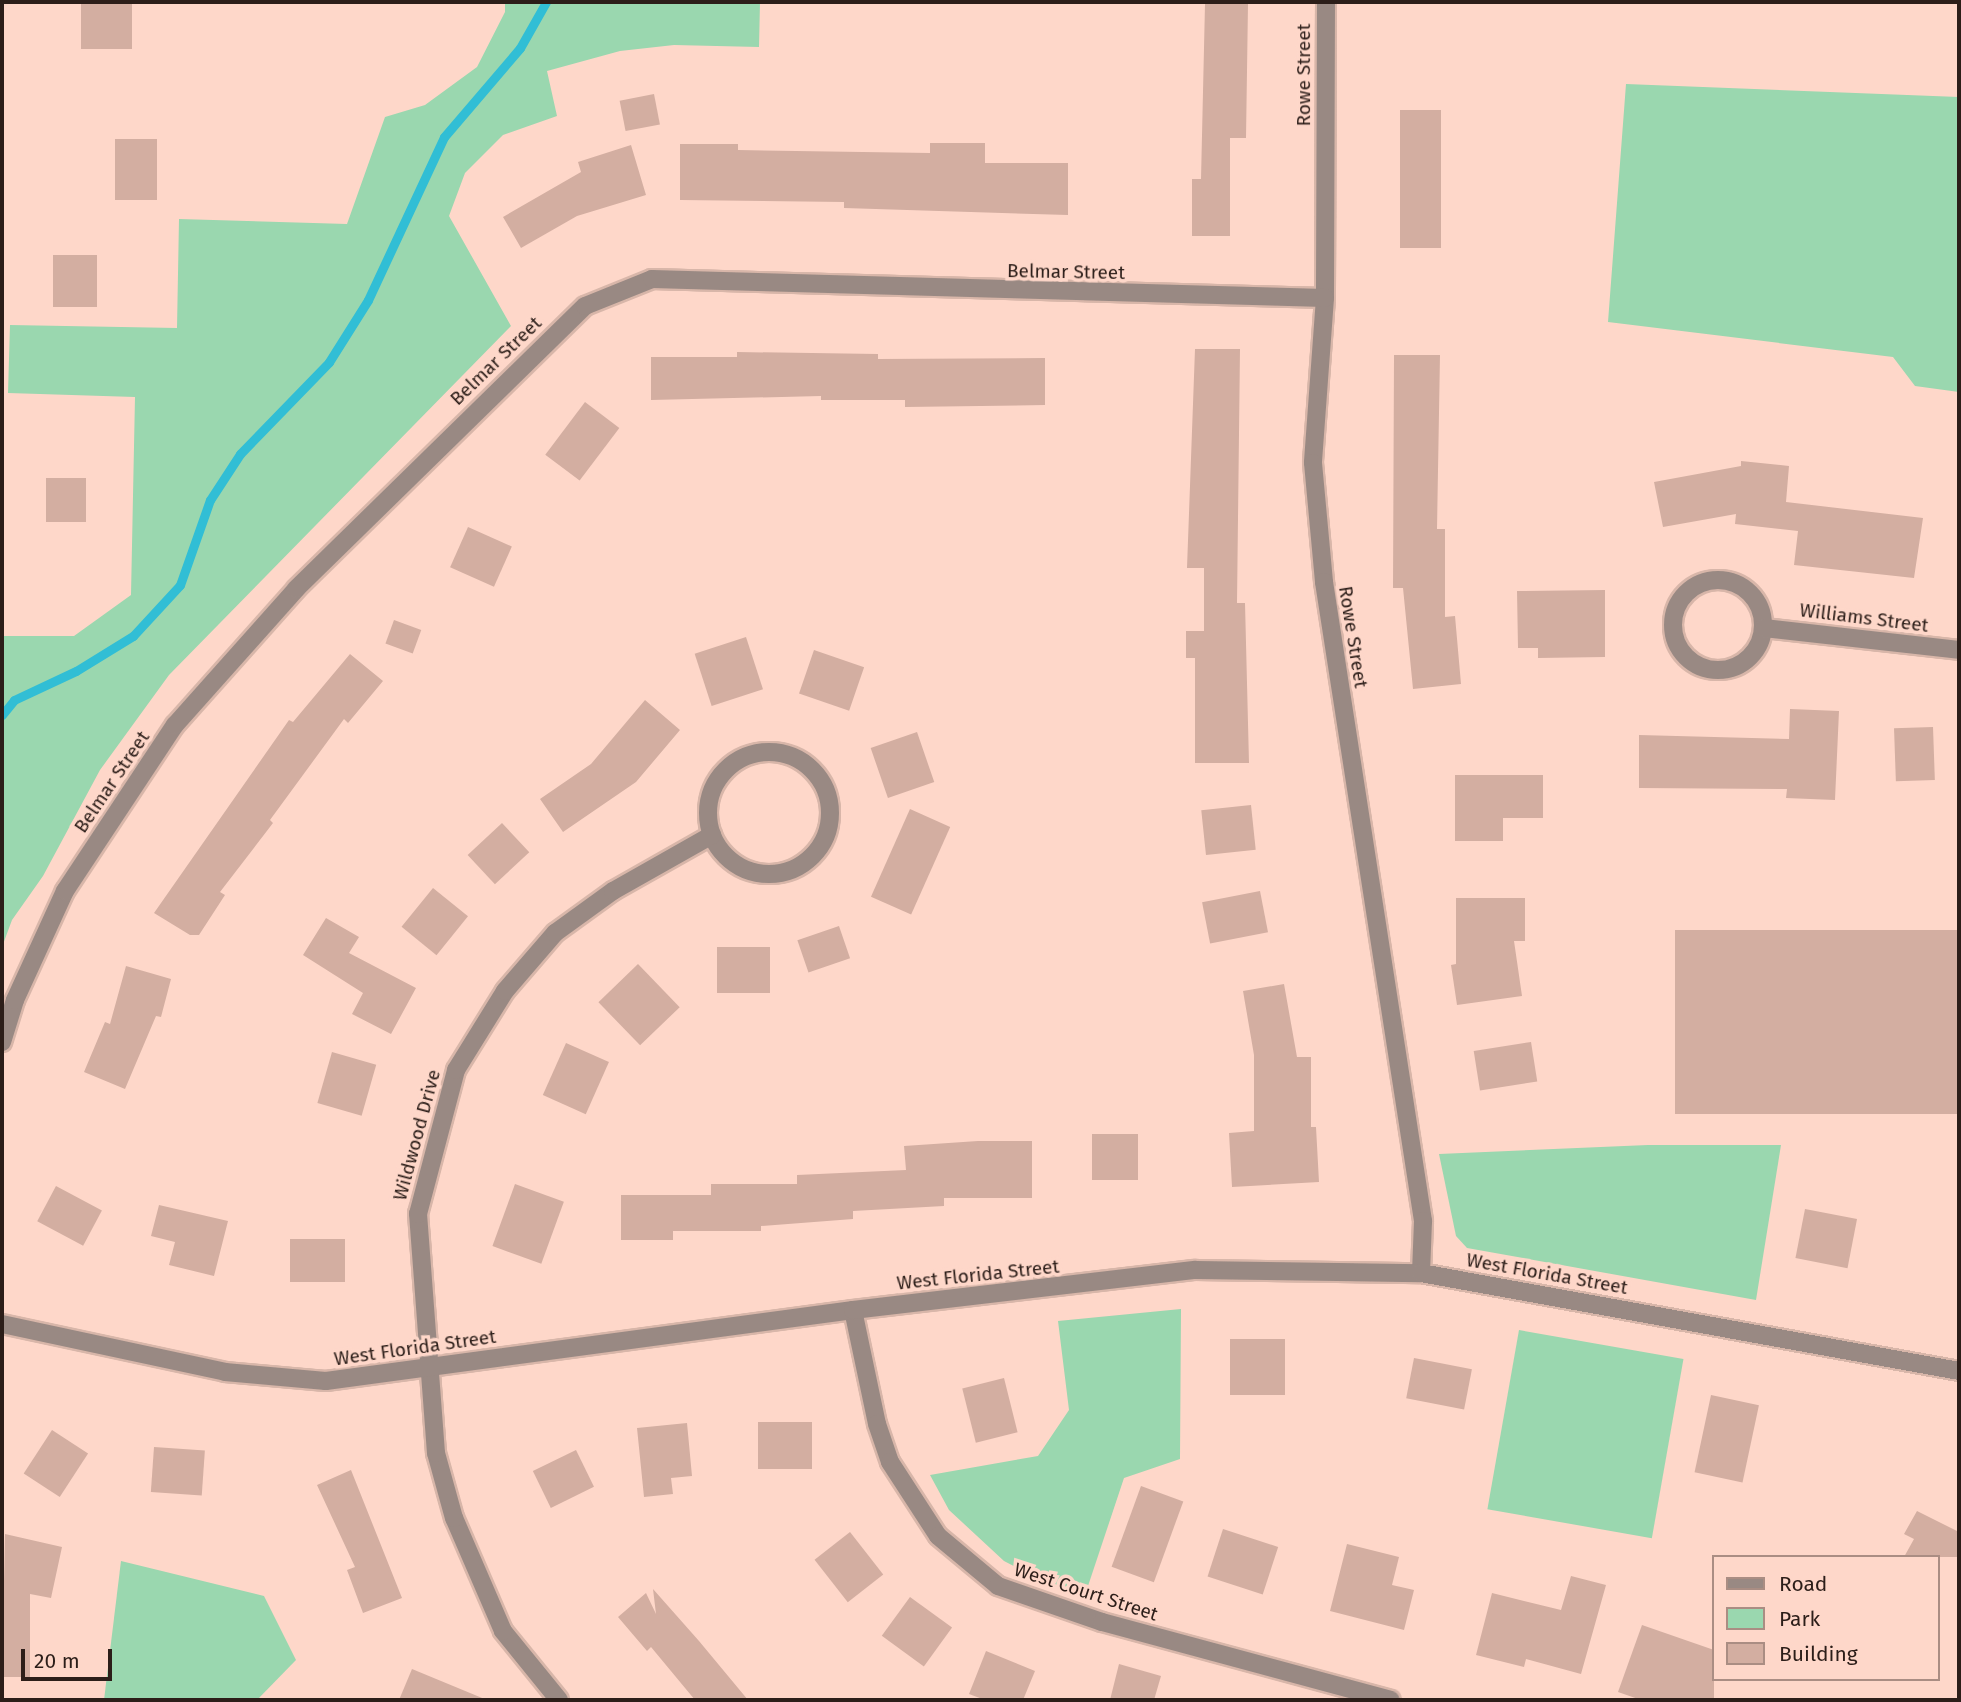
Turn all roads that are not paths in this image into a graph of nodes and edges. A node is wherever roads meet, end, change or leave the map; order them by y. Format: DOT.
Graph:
graph roads {
  1 [pos="1326,2"];
  2 [pos="1325,298"];
  3 [pos="1764,628"];
  4 [pos="1959,650"];
  5 [pos="712,835"];
  6 [pos="2,1042"];
  7 [pos="1421,1273"];
  8 [pos="853,1310"];
  9 [pos="2,1324"];
  10 [pos="427,1368"];
  11 [pos="1959,1371"];
  12 [pos="559,1700"];
  13 [pos="1391,1700"];
  1 -- 2 [label="street, Rowe Street"];
  2 -- 6 [label="street, Belmar Street"];
  2 -- 7 [label="street, Rowe Street"];
  3 -- 3 [label="street"];
  3 -- 4 [label="street, Williams Street"];
  5 -- 5 [label="street"];
  5 -- 10 [label="street, Wildwood Drive"];
  7 -- 8 [label="street, West Florida Street"];
  7 -- 11 [label="street, West Florida Street"];
  8 -- 10 [label="street, West Florida Street"];
  8 -- 13 [label="street, West Court Street"];
  9 -- 10 [label="street, West Florida Street"];
  10 -- 12 [label="street, Wildwood Drive"];
}
